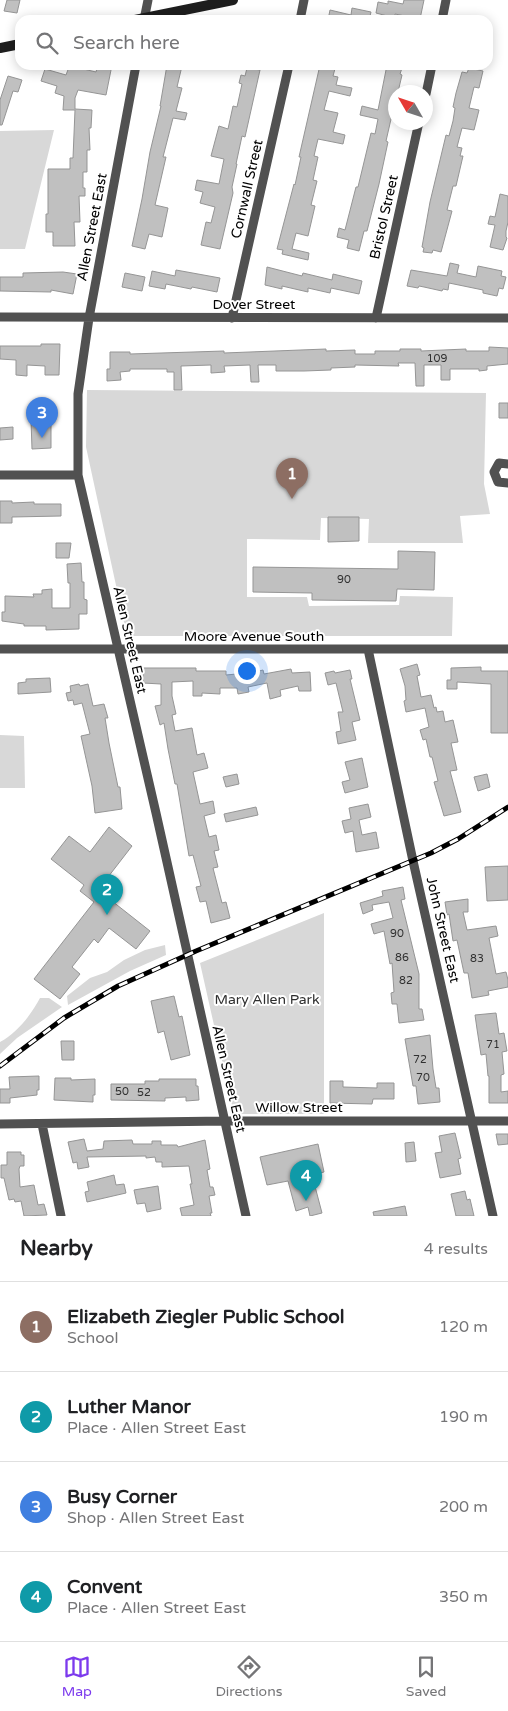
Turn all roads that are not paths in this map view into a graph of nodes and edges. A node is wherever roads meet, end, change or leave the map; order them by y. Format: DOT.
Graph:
graph roads {
  1 [pos="148,0"];
  2 [pos="232,0"];
  3 [pos="304,0"];
  4 [pos="446,0"];
  5 [pos="142,15"];
  6 [pos="160,15"];
  7 [pos="301,15"];
  8 [pos="443,15"];
  9 [pos="15,45"];
  10 [pos="0,48"];
  11 [pos="135,70"];
  12 [pos="288,70"];
  13 [pos="431,70"];
  14 [pos="428,85"];
  15 [pos="417,130"];
  16 [pos="0,317"];
  17 [pos="89,318"];
  18 [pos="232,318"];
  19 [pos="376,318"];
  20 [pos="508,318"];
  21 [pos="508,464"];
  22 [pos="0,475"];
  23 [pos="78,475"];
  24 [pos="508,483"];
  25 [pos="0,649"];
  26 [pos="119,649"];
  27 [pos="368,649"];
  28 [pos="508,649"];
  29 [pos="225,1121"];
  30 [pos="472,1121"];
  31 [pos="508,1121"];
  32 [pos="0,1124"];
  33 [pos="42,1124"];
  34 [pos="61,1216"];
  35 [pos="246,1216"];
  36 [pos="493,1216"];
  1 -- 5 [label="street"];
  2 -- 6 [label="main road"];
  3 -- 7 [label="street"];
  4 -- 8 [label="street"];
  9 -- 10 [label="main road"];
  11 -- 17 [label="street, Allen Street East"];
  12 -- 18 [label="street, Cornwall Street"];
  13 -- 14 [label="street"];
  15 -- 19 [label="street, Bristol Street"];
  16 -- 17 [label="street, Dover Street"];
  17 -- 18 [label="street, Dover Street"];
  17 -- 23 [label="street, Allen Street East"];
  18 -- 19 [label="street, Dover Street"];
  19 -- 20 [label="street, Dover Street"];
  21 -- 24 [label="street"];
  22 -- 23 [label="street"];
  23 -- 26 [label="street, Allen Street East"];
  25 -- 26 [label="street, Moore Avenue South"];
  26 -- 27 [label="street, Moore Avenue South"];
  26 -- 29 [label="street, Allen Street East"];
  27 -- 28 [label="street, Moore Avenue South"];
  27 -- 30 [label="street, John Street East"];
  29 -- 30 [label="street, Willow Street"];
  29 -- 33 [label="street, Willow Street"];
  29 -- 35 [label="street, Allen Street East"];
  30 -- 31 [label="street, Willow Street"];
  30 -- 36 [label="street, John Street East"];
  32 -- 33 [label="street, Willow Street"];
  33 -- 34 [label="street"];
}
